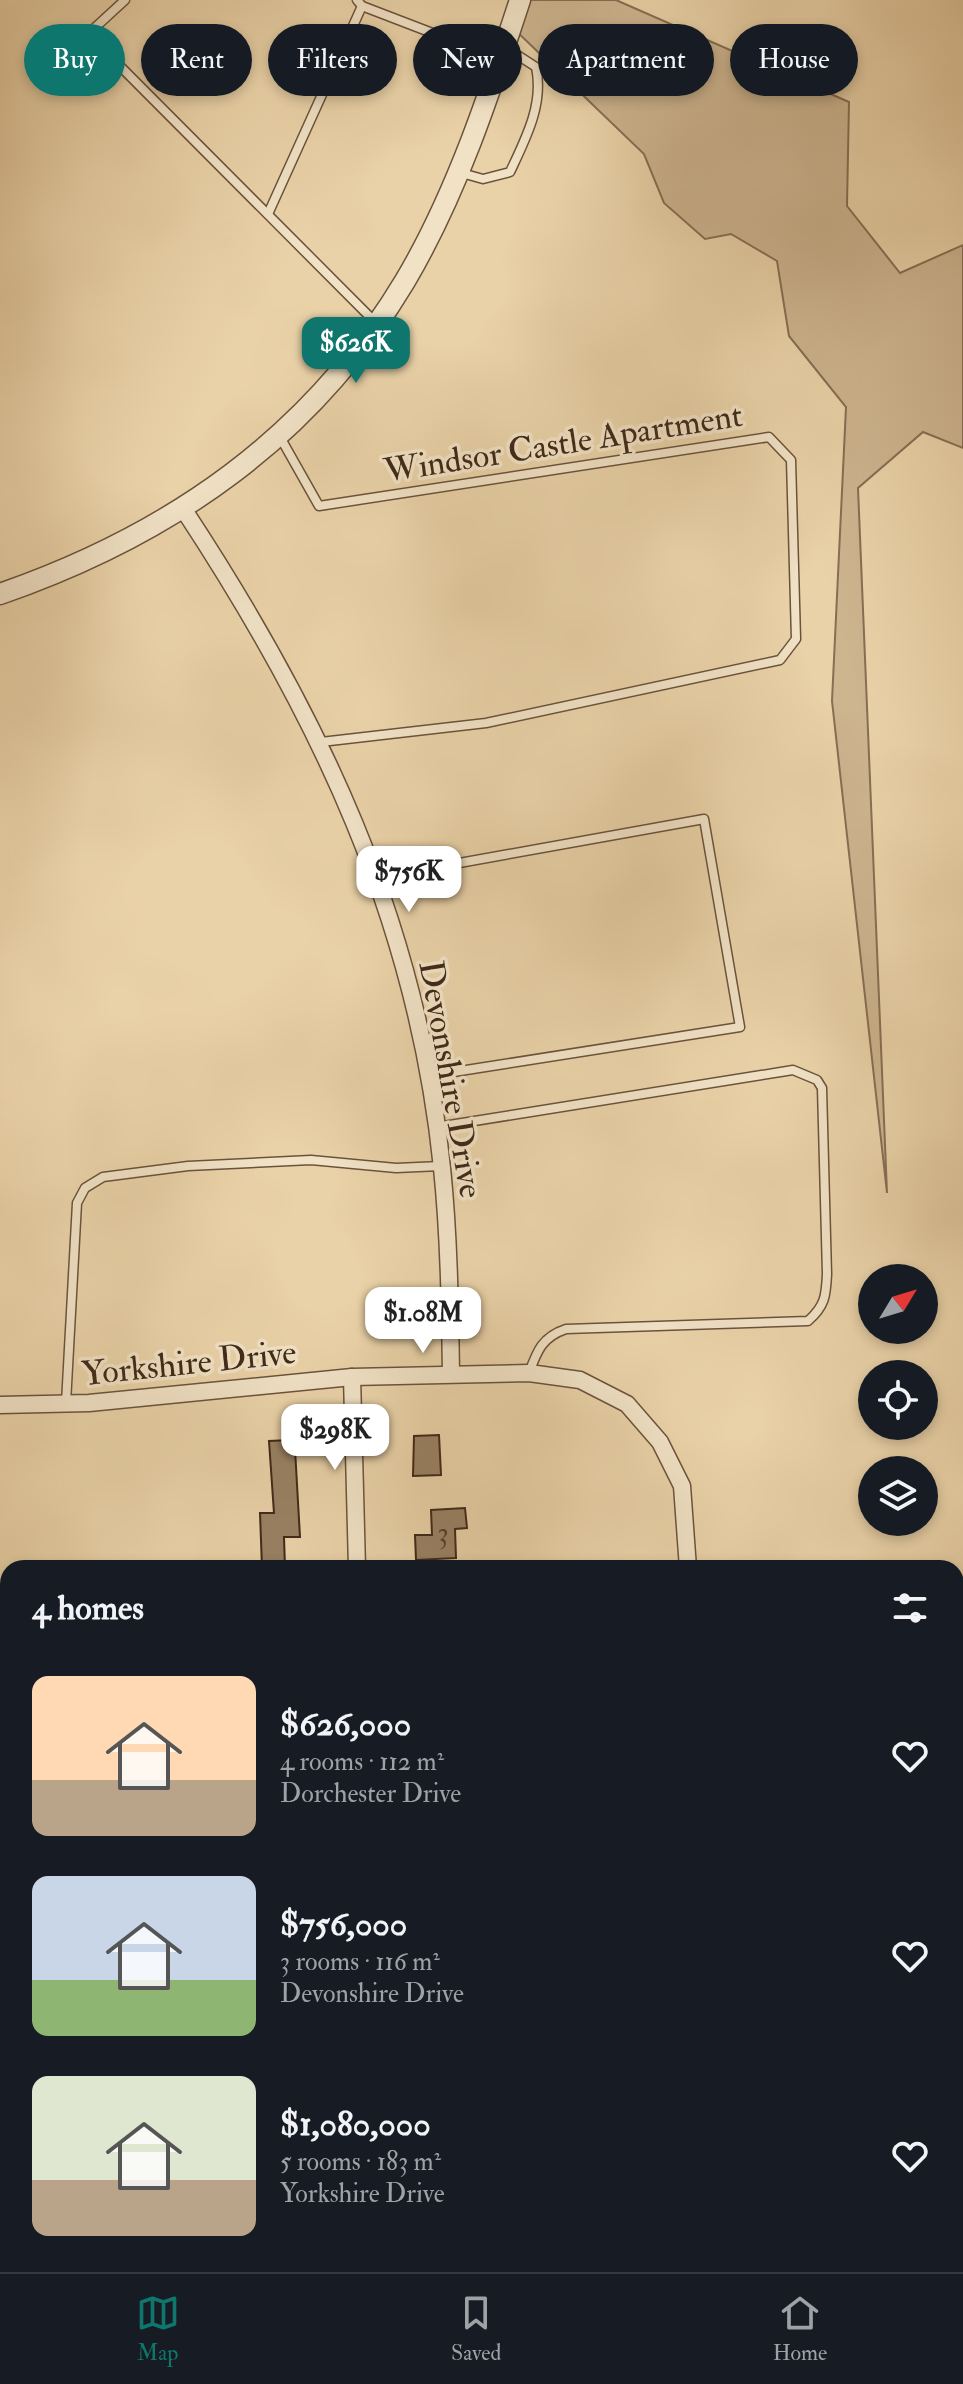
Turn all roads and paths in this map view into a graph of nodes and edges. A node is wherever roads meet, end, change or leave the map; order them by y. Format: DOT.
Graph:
graph roads {
  1 [pos="125,0"];
  2 [pos="520,0"];
  3 [pos="360,3"];
  4 [pos="420,24"];
  5 [pos="512,24"];
  6 [pos="522,61"];
  7 [pos="486,96"];
  8 [pos="458,172"];
  9 [pos="268,214"];
  10 [pos="377,323"];
  11 [pos="279,435"];
  12 [pos="184,510"];
  13 [pos="0,594"];
  14 [pos="321,742"];
  15 [pos="376,878"];
  16 [pos="428,1076"];
  17 [pos="437,1127"];
  18 [pos="442,1166"];
  19 [pos="529,1373"];
  20 [pos="451,1374"];
  21 [pos="352,1377"];
  22 [pos="66,1404"];
  23 [pos="0,1405"];
  24 [pos="357,1560"];
  25 [pos="687,1560"];
  1 -- 9 [label="lane"];
  2 -- 5 [label="street"];
  3 -- 4 [label="lane"];
  3 -- 9 [label="lane"];
  6 -- 8 [label="lane"];
  7 -- 8 [label="street"];
  8 -- 10 [label="street"];
  9 -- 10 [label="lane"];
  10 -- 11 [label="street"];
  11 -- 12 [label="street"];
  11 -- 14 [label="lane, Windsor Castle Apartment"];
  12 -- 13 [label="street"];
  12 -- 14 [label="street, Devonshire Drive"];
  14 -- 15 [label="street, Devonshire Drive"];
  15 -- 16 [label="street, Devonshire Drive"];
  15 -- 16 [label="lane"];
  16 -- 17 [label="street, Devonshire Drive"];
  17 -- 18 [label="street, Devonshire Drive"];
  17 -- 19 [label="lane"];
  18 -- 20 [label="street, Devonshire Drive"];
  18 -- 22 [label="lane"];
  19 -- 20 [label="street, Yorkshire Drive"];
  19 -- 25 [label="street, Yorkshire Drive"];
  20 -- 21 [label="street, Yorkshire Drive"];
  21 -- 22 [label="street, Yorkshire Drive"];
  21 -- 24 [label="street"];
  22 -- 23 [label="street, Yorkshire Drive"];
}
